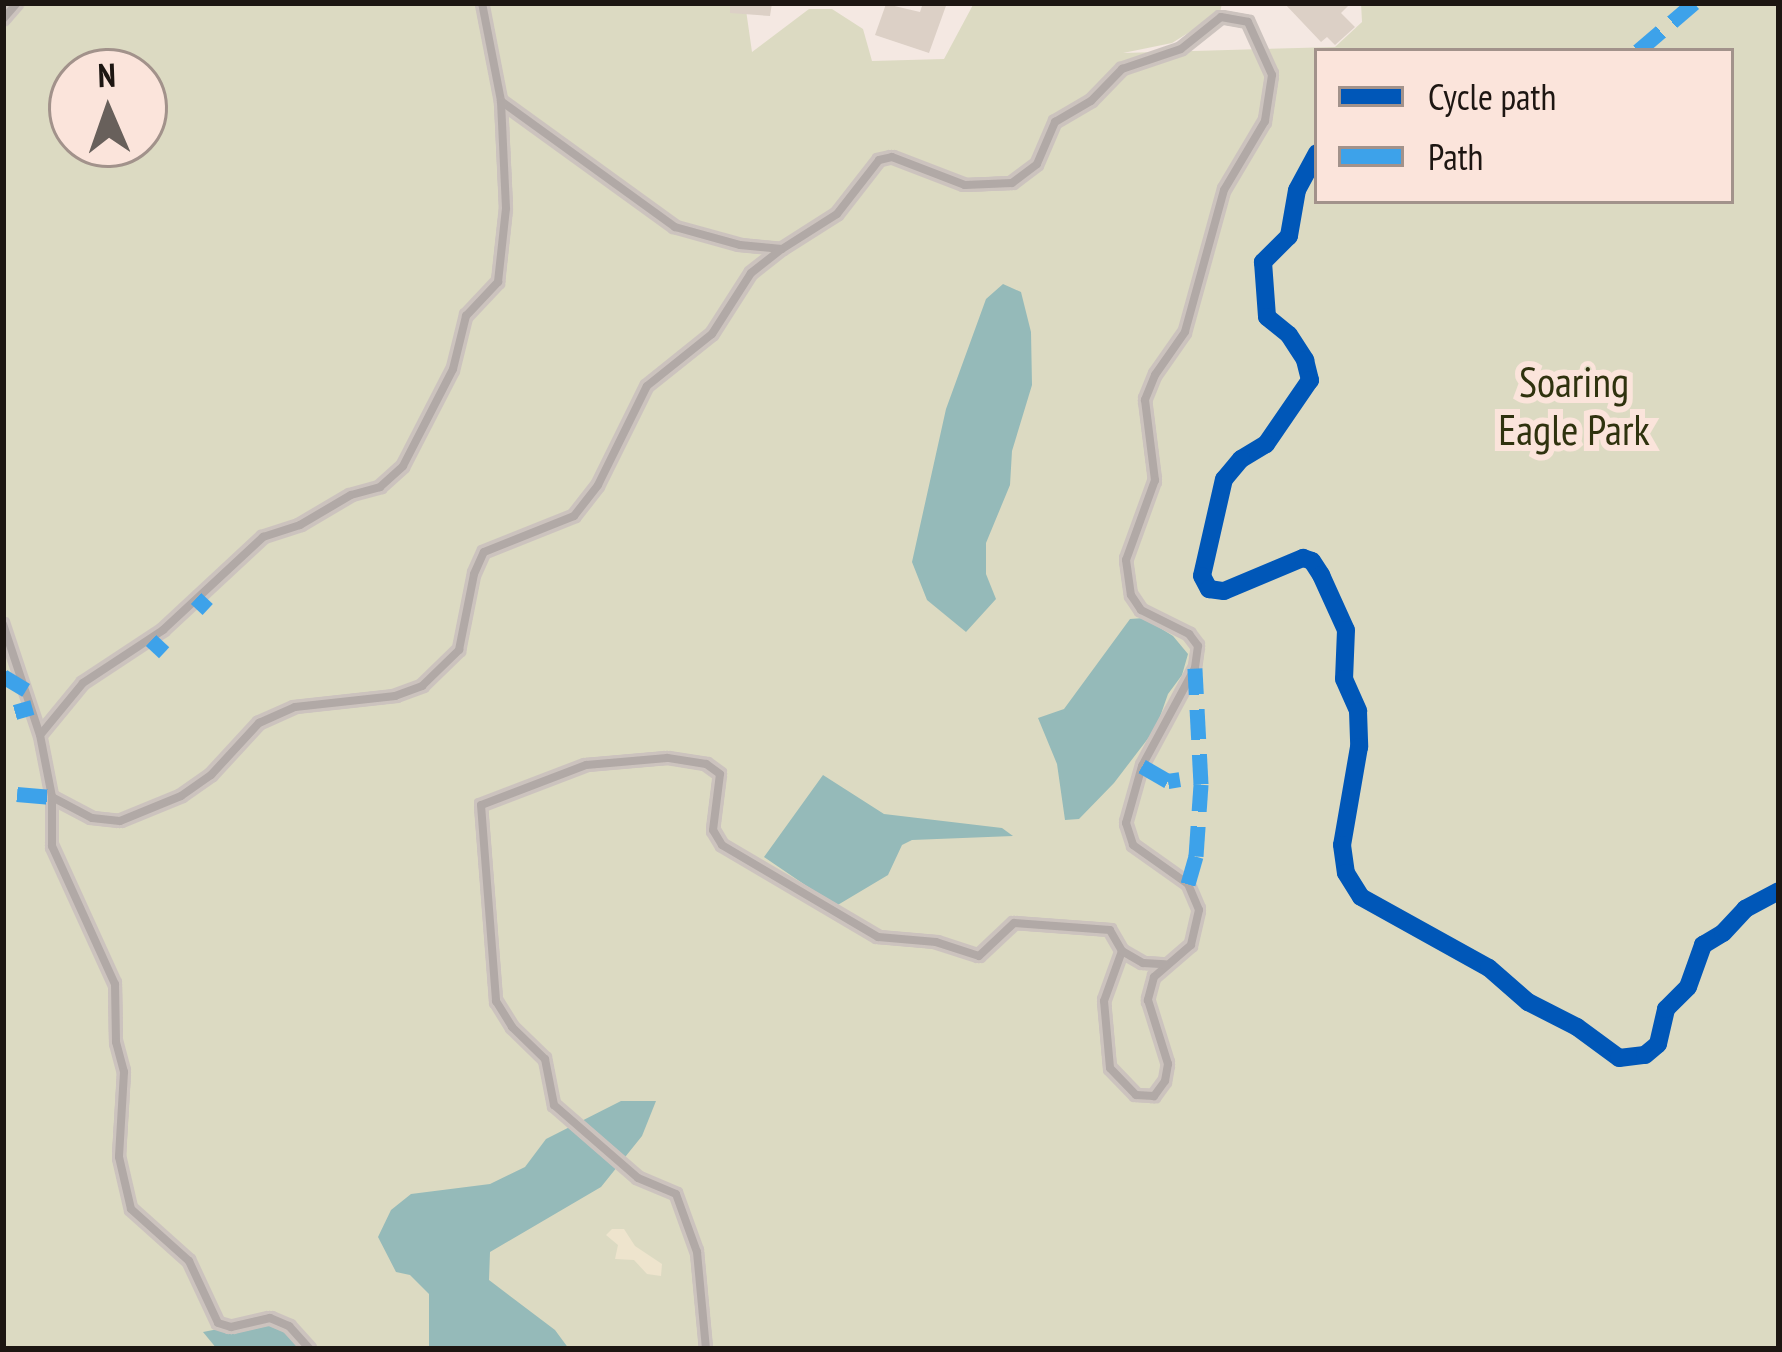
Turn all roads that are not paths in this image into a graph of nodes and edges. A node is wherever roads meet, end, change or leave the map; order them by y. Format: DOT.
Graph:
graph roads {
  1 [pos="17,3"];
  2 [pos="482,3"];
  3 [pos="3,19"];
  4 [pos="501,101"];
  5 [pos="782,249"];
  6 [pos="3,623"];
  7 [pos="40,735"];
  8 [pos="52,797"];
  9 [pos="1123,951"];
  10 [pos="1167,964"];
  11 [pos="310,1349"];
  12 [pos="706,1349"];
  1 -- 3 [label="lane"];
  2 -- 4 [label="lane"];
  4 -- 5 [label="lane"];
  4 -- 7 [label="lane"];
  5 -- 8 [label="lane"];
  5 -- 10 [label="lane"];
  6 -- 7 [label="lane"];
  7 -- 8 [label="lane"];
  8 -- 11 [label="lane"];
  9 -- 10 [label="lane"];
  9 -- 10 [label="lane"];
  9 -- 12 [label="lane"];
}
